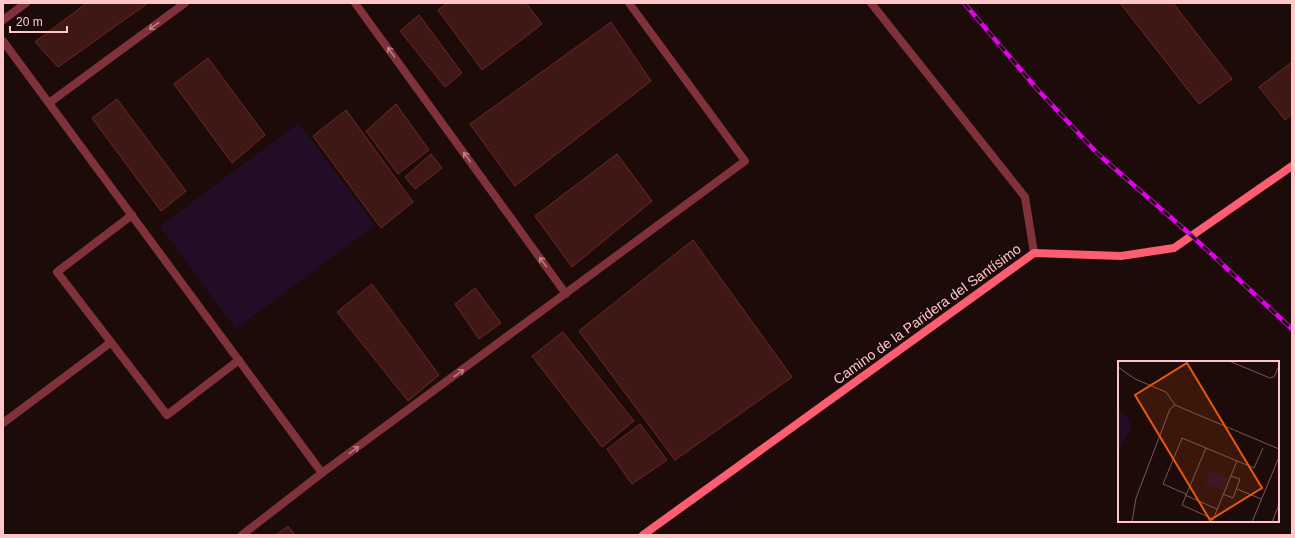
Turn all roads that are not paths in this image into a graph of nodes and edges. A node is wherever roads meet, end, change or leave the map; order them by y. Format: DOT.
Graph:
graph roads {
  1 [pos="26,3"];
  2 [pos="185,3"];
  3 [pos="355,3"];
  4 [pos="629,3"];
  5 [pos="871,3"];
  6 [pos="3,20"];
  7 [pos="3,41"];
  8 [pos="49,103"];
  9 [pos="1292,166"];
  10 [pos="132,215"];
  11 [pos="1034,253"];
  12 [pos="566,294"];
  13 [pos="110,343"];
  14 [pos="239,360"];
  15 [pos="3,423"];
  16 [pos="322,473"];
  17 [pos="242,535"];
  18 [pos="643,535"];
  1 -- 6 [label="street"];
  2 -- 8 [label="street, one-way"];
  12 -- 3 [label="street, one-way"];
  4 -- 12 [label="street"];
  5 -- 11 [label="street"];
  7 -- 8 [label="street"];
  8 -- 10 [label="street"];
  9 -- 11 [label="street, Camino de la Paridera del Santísimo"];
  10 -- 13 [label="street"];
  10 -- 14 [label="street"];
  11 -- 18 [label="street, Camino de la Paridera del Santísimo"];
  16 -- 12 [label="street, one-way"];
  13 -- 14 [label="street"];
  13 -- 15 [label="street"];
  14 -- 16 [label="street"];
  16 -- 17 [label="street"];
}
